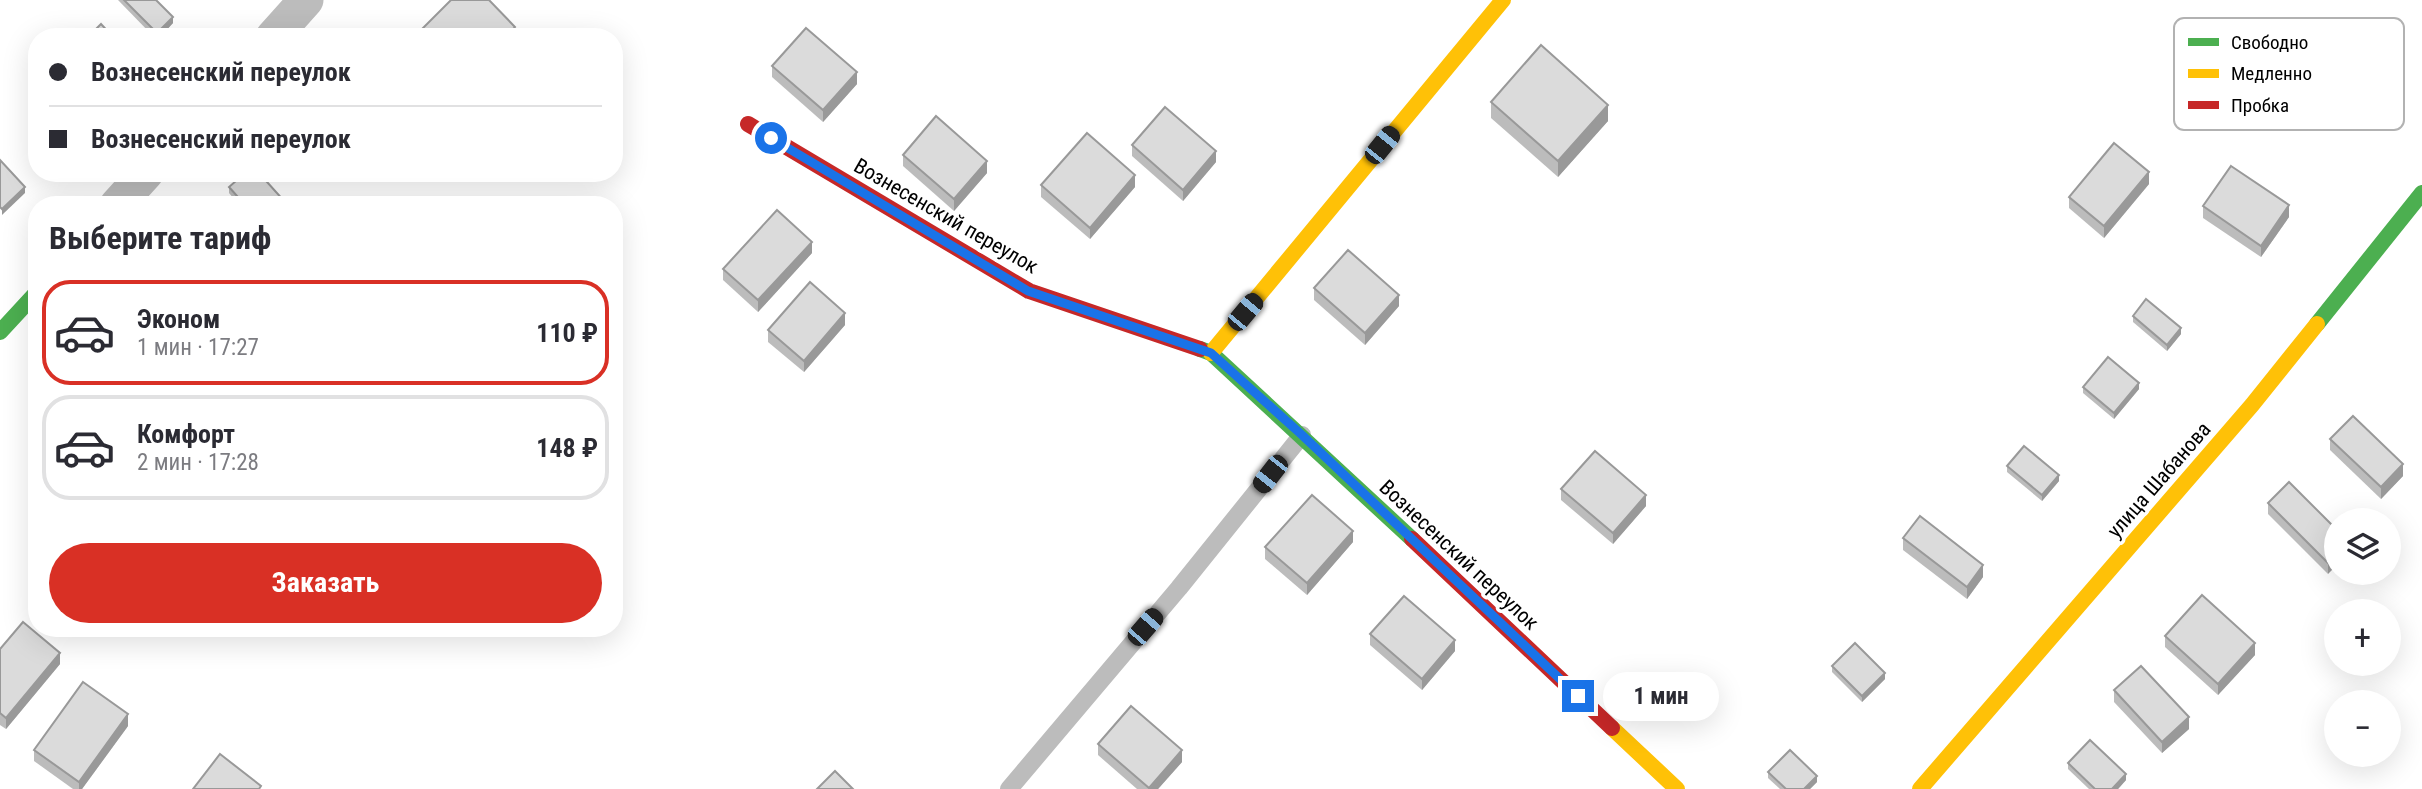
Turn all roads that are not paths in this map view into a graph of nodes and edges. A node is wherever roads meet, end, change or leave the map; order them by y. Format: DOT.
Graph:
graph roads {
  1 [pos="306,0"];
  2 [pos="1503,0"];
  3 [pos="280,28"];
  4 [pos="748,124"];
  5 [pos="138,182"];
  6 [pos="2422,193"];
  7 [pos="125,196"];
  8 [pos="28,302"];
  9 [pos="0,332"];
  10 [pos="1211,353"];
  11 [pos="1302,435"];
  12 [pos="1009,789"];
  13 [pos="1677,789"];
  14 [pos="1920,789"];
  1 -- 3 [label="street"];
  2 -- 10 [label="street"];
  4 -- 10 [label="street, Вознесенский переулок"];
  5 -- 7 [label="street"];
  6 -- 14 [label="street, улица Шабанова"];
  8 -- 9 [label="street"];
  10 -- 11 [label="street, Вознесенский переулок"];
  11 -- 12 [label="lane"];
  11 -- 13 [label="street, Вознесенский переулок"];
}
